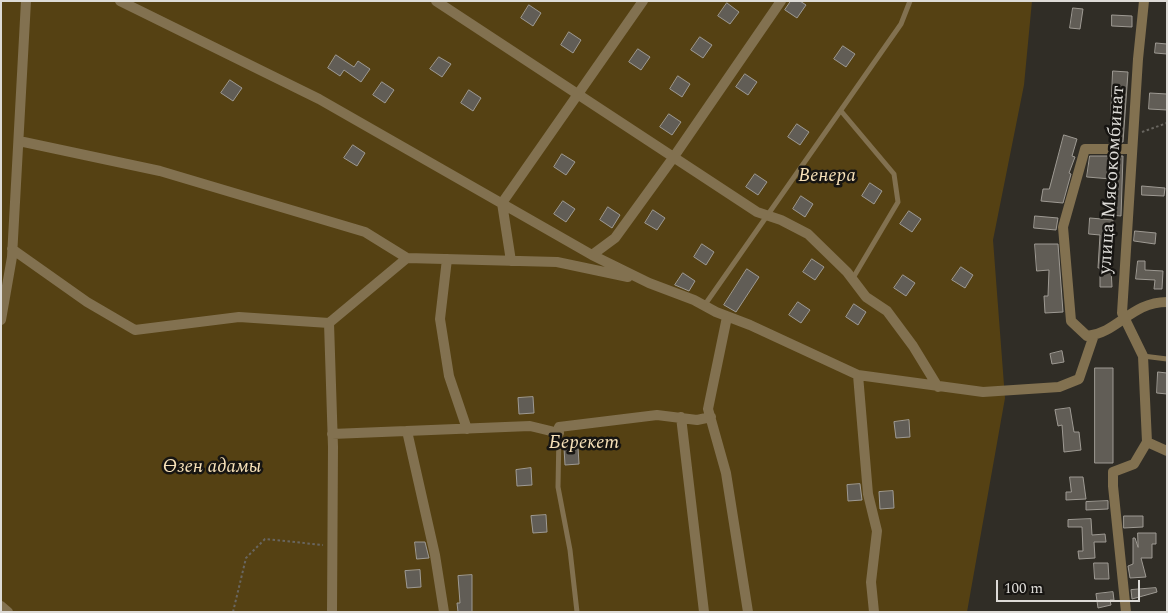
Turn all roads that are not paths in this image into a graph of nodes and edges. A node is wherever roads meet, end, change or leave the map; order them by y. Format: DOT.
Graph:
graph roads {
  1 [pos="26,1"];
  2 [pos="120,1"];
  3 [pos="436,1"];
  4 [pos="643,1"];
  5 [pos="781,1"];
  6 [pos="910,1"];
  7 [pos="1144,1"];
  8 [pos="579,93"];
  9 [pos="841,111"];
  10 [pos="19,141"];
  11 [pos="1132,148"];
  12 [pos="673,158"];
  13 [pos="502,203"];
  14 [pos="768,216"];
  15 [pos="12,249"];
  16 [pos="592,255"];
  17 [pos="407,258"];
  18 [pos="447,259"];
  19 [pos="511,261"];
  20 [pos="852,278"];
  21 [pos="642,280"];
  22 [pos="1167,302"];
  23 [pos="704,306"];
  24 [pos="727,317"];
  25 [pos="1124,319"];
  26 [pos="1,320"];
  27 [pos="329,323"];
  28 [pos="1094,335"];
  29 [pos="1143,356"];
  30 [pos="1167,359"];
  31 [pos="858,375"];
  32 [pos="938,387"];
  33 [pos="681,417"];
  34 [pos="711,417"];
  35 [pos="468,429"];
  36 [pos="560,430"];
  37 [pos="407,431"];
  38 [pos="332,434"];
  39 [pos="1147,442"];
  40 [pos="1167,451"];
  41 [pos="1,606"];
  42 [pos="8,612"];
  43 [pos="332,612"];
  44 [pos="444,612"];
  45 [pos="577,612"];
  46 [pos="704,612"];
  47 [pos="748,612"];
  48 [pos="874,612"];
  49 [pos="1126,612"];
  1 -- 10 [label="street"];
  2 -- 13 [label="street"];
  3 -- 8 [label="street"];
  4 -- 8 [label="street"];
  5 -- 12 [label="street"];
  6 -- 9 [label="lane"];
  7 -- 11 [label="street, улица Мясокомбинат"];
  8 -- 12 [label="street"];
  8 -- 13 [label="street"];
  9 -- 14 [label="lane"];
  9 -- 20 [label="lane"];
  10 -- 15 [label="street"];
  10 -- 17 [label="street"];
  11 -- 25 [label="street, улица Мясокомбинат"];
  11 -- 28 [label="street"];
  12 -- 14 [label="street"];
  12 -- 16 [label="street"];
  13 -- 16 [label="street"];
  13 -- 19 [label="street"];
  14 -- 20 [label="street"];
  14 -- 23 [label="lane"];
  15 -- 26 [label="street"];
  15 -- 27 [label="street"];
  16 -- 21 [label="street"];
  17 -- 18 [label="street"];
  17 -- 27 [label="street"];
  18 -- 19 [label="street"];
  18 -- 35 [label="street"];
  19 -- 21 [label="street"];
  20 -- 32 [label="street"];
  21 -- 23 [label="street"];
  22 -- 25 [label="street"];
  23 -- 24 [label="street"];
  24 -- 31 [label="street"];
  24 -- 34 [label="street"];
  25 -- 28 [label="street"];
  25 -- 29 [label="street, улица Мясокомбинат"];
  27 -- 38 [label="street"];
  28 -- 32 [label="street"];
  29 -- 30 [label="lane"];
  29 -- 39 [label="street"];
  31 -- 32 [label="street"];
  31 -- 48 [label="street"];
  33 -- 34 [label="street"];
  33 -- 36 [label="street"];
  33 -- 46 [label="street"];
  34 -- 47 [label="street"];
  35 -- 36 [label="street"];
  35 -- 37 [label="street"];
  36 -- 45 [label="lane"];
  37 -- 38 [label="street"];
  37 -- 44 [label="street"];
  38 -- 43 [label="street"];
  39 -- 40 [label="street"];
  39 -- 49 [label="street"];
  41 -- 42 [label="street"];
}
